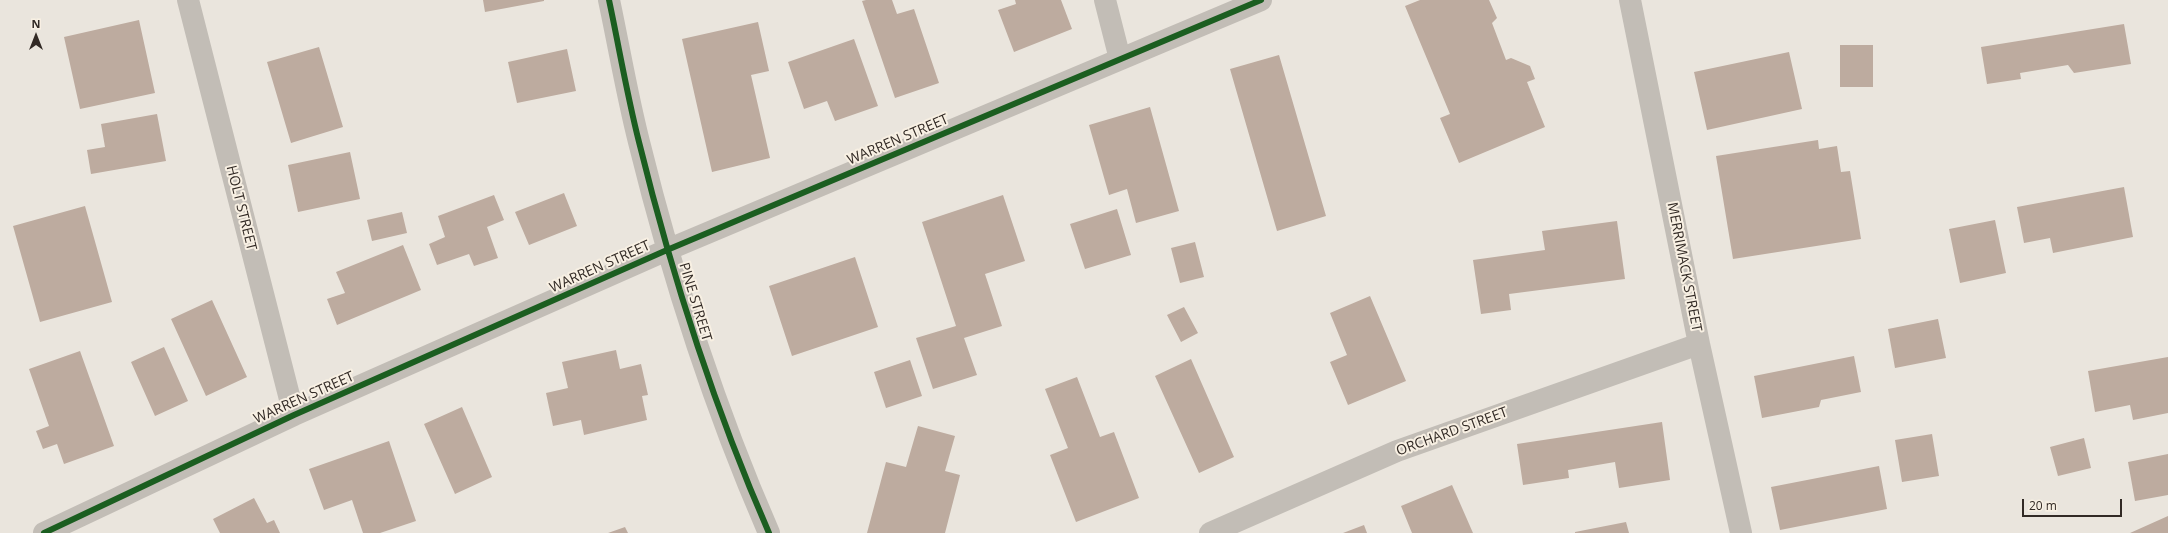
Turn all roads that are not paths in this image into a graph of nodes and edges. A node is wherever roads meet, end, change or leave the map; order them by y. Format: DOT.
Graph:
graph roads {
  1 [pos="188,0"];
  2 [pos="609,0"];
  3 [pos="1105,0"];
  4 [pos="1261,0"];
  5 [pos="1630,0"];
  6 [pos="1120,59"];
  7 [pos="667,250"];
  8 [pos="1699,344"];
  9 [pos="294,415"];
  10 [pos="44,533"];
  11 [pos="769,533"];
  12 [pos="1210,533"];
  13 [pos="1741,533"];
  1 -- 9 [label="street, HOLT STREET"];
  2 -- 7 [label="street, PINE STREET"];
  3 -- 6 [label="street"];
  4 -- 6 [label="street, WARREN STREET"];
  5 -- 8 [label="street, MERRIMACK STREET"];
  6 -- 7 [label="street, WARREN STREET"];
  7 -- 9 [label="street, WARREN STREET"];
  7 -- 11 [label="street, PINE STREET"];
  8 -- 12 [label="street, ORCHARD STREET"];
  8 -- 13 [label="street, MERRIMACK STREET"];
  9 -- 10 [label="street, WARREN STREET"];
}
